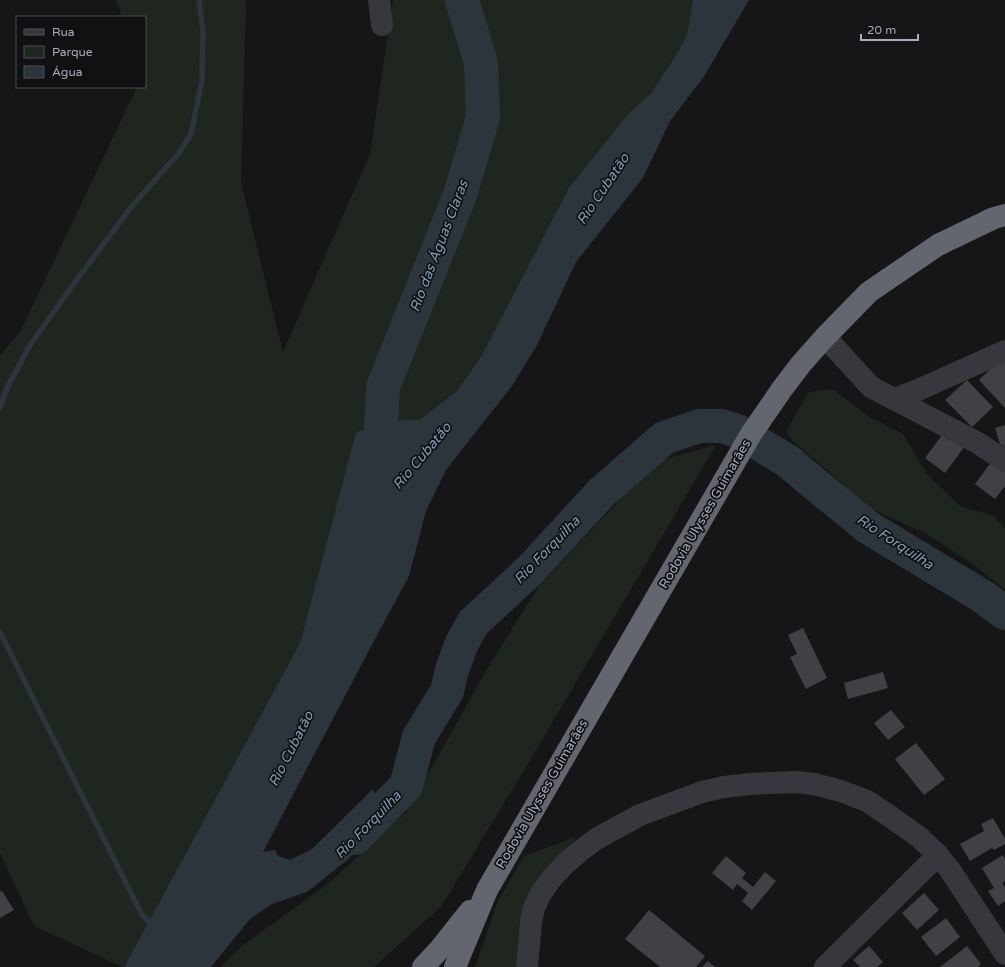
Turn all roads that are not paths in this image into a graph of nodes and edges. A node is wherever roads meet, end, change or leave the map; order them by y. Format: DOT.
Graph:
graph roads {
  1 [pos="379,0"];
  2 [pos="382,25"];
  3 [pos="1005,215"];
  4 [pos="825,337"];
  5 [pos="1005,351"];
  6 [pos="895,399"];
  7 [pos="1005,461"];
  8 [pos="938,855"];
  9 [pos="487,890"];
  10 [pos="1005,954"];
  11 [pos="423,967"];
  12 [pos="455,967"];
  13 [pos="527,967"];
  14 [pos="825,967"];
  1 -- 2 [label="street"];
  3 -- 4 [label="highway, Rodovia Ulysses Guimarães"];
  4 -- 6 [label="street"];
  4 -- 9 [label="highway, Rodovia Ulysses Guimarães"];
  5 -- 6 [label="street"];
  6 -- 7 [label="street"];
  8 -- 10 [label="street"];
  8 -- 13 [label="street"];
  8 -- 14 [label="street"];
  9 -- 11 [label="highway, Rodovia Ulysses Guimarães"];
  9 -- 12 [label="highway, Rodovia Ulysses Guimarães"];
}
